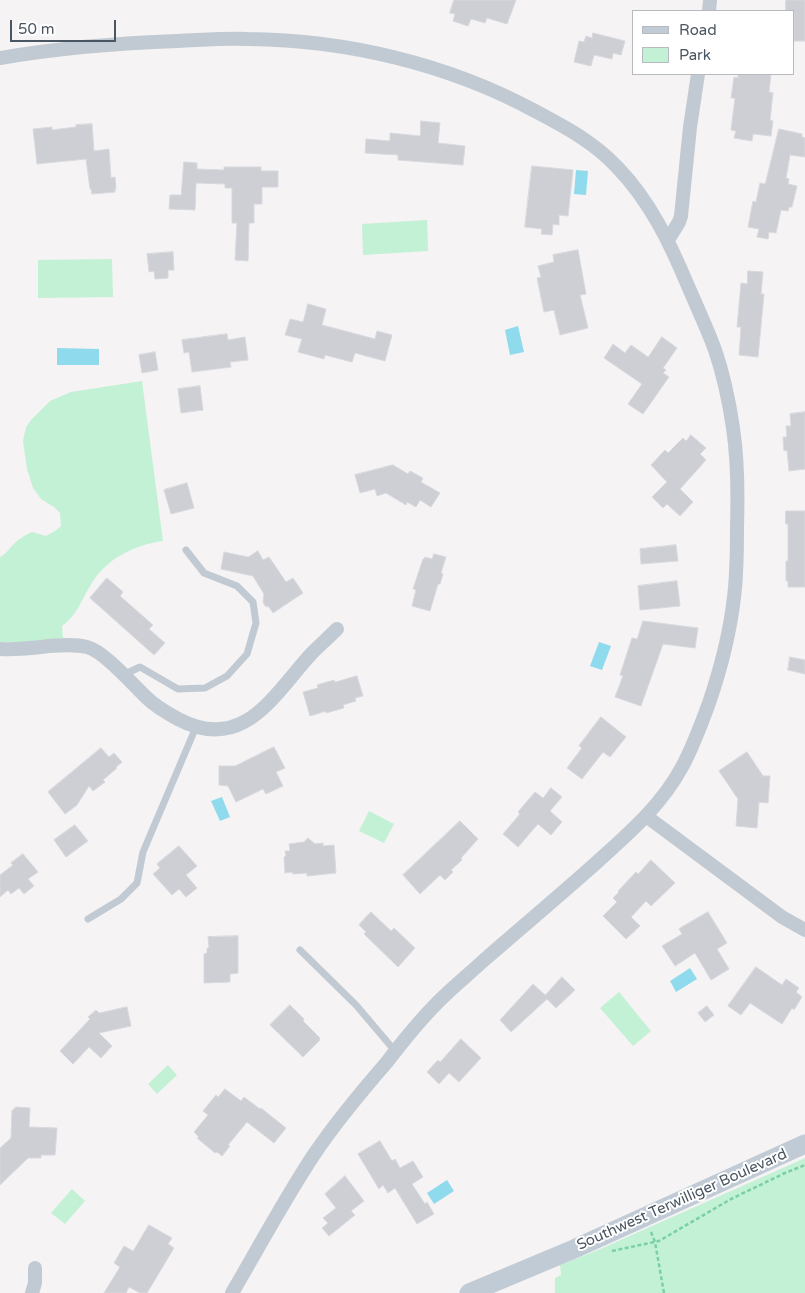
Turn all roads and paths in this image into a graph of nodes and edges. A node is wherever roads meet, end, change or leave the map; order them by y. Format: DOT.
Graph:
graph roads {
  1 [pos="0,58"];
  2 [pos="698,75"];
  3 [pos="668,240"];
  4 [pos="186,550"];
  5 [pos="337,629"];
  6 [pos="0,649"];
  7 [pos="123,675"];
  8 [pos="196,727"];
  9 [pos="646,816"];
  10 [pos="88,919"];
  11 [pos="805,930"];
  12 [pos="300,950"];
  13 [pos="395,1051"];
  14 [pos="805,1144"];
  15 [pos="805,1164"];
  16 [pos="645,1217"];
  17 [pos="655,1242"];
  18 [pos="611,1251"];
  19 [pos="36,1268"];
  20 [pos="32,1293"];
  21 [pos="232,1293"];
  22 [pos="468,1293"];
  23 [pos="664,1293"];
  1 -- 3 [label="street"];
  2 -- 3 [label="street"];
  3 -- 9 [label="street"];
  4 -- 7 [label="lane"];
  5 -- 8 [label="street"];
  6 -- 7 [label="street"];
  7 -- 8 [label="street"];
  8 -- 10 [label="lane"];
  9 -- 11 [label="street"];
  9 -- 13 [label="street"];
  12 -- 13 [label="lane"];
  13 -- 21 [label="street"];
  14 -- 16 [label="main road, Southwest Terwilliger Boulevard"];
  15 -- 17 [label="path"];
  16 -- 17 [label="path"];
  16 -- 22 [label="main road, Southwest Terwilliger Boulevard"];
  17 -- 18 [label="path"];
  17 -- 23 [label="path"];
  19 -- 20 [label="street"];
}
